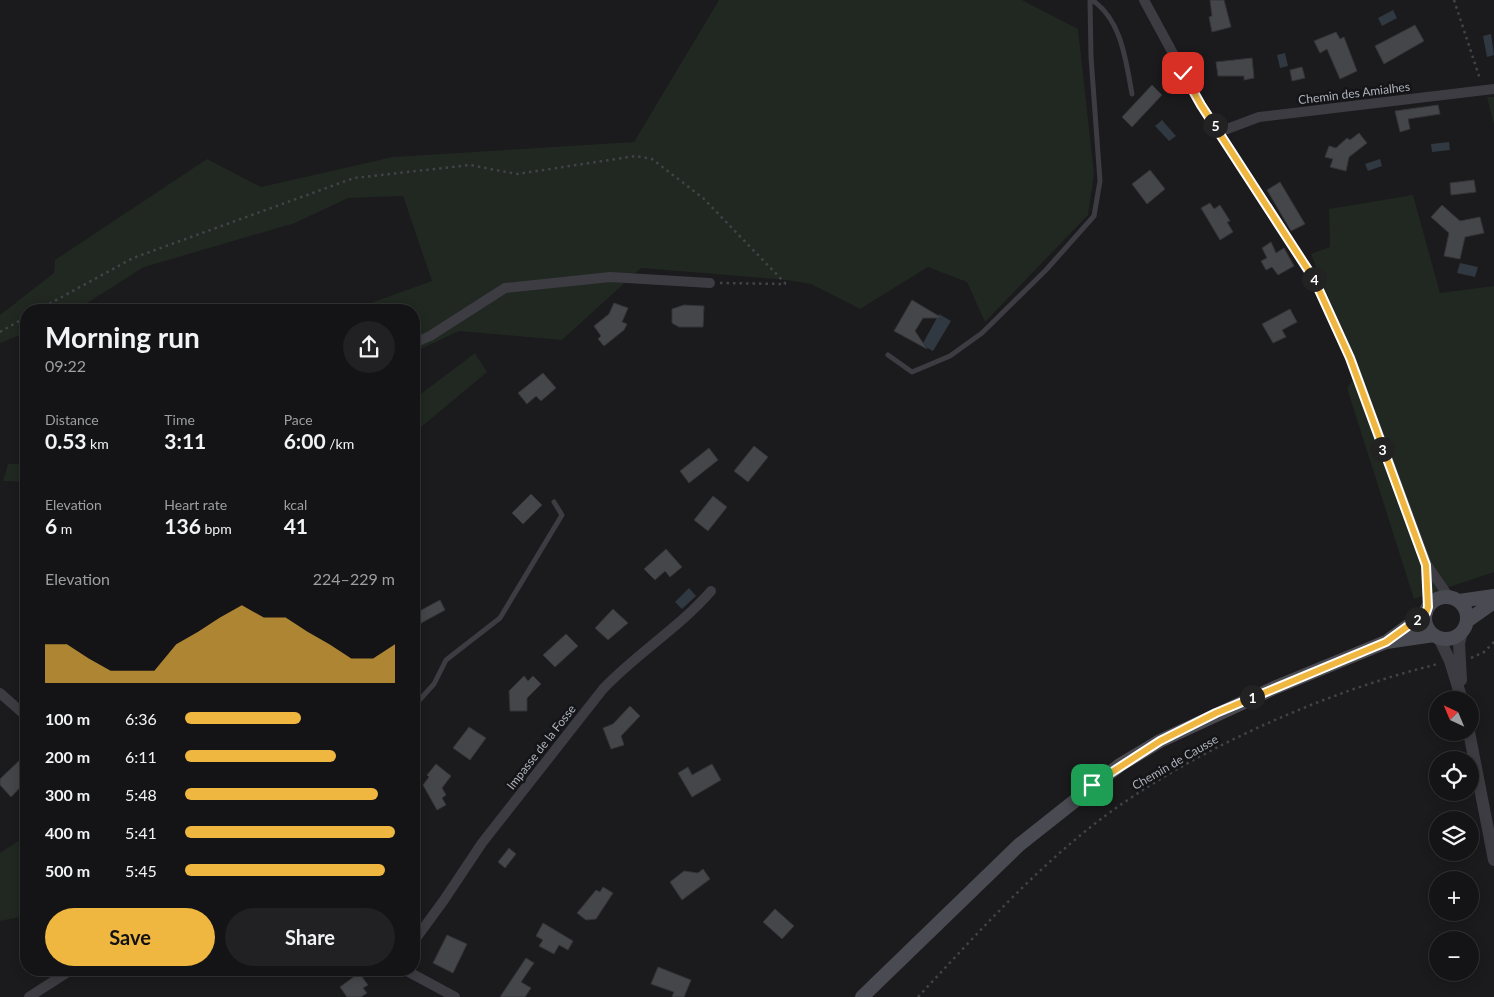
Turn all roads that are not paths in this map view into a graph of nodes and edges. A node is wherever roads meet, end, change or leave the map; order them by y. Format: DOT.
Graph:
graph roads {
  1 [pos="1091,0"];
  2 [pos="1144,0"];
  3 [pos="1489,89"];
  4 [pos="1132,94"];
  5 [pos="1219,132"];
  6 [pos="710,283"];
  7 [pos="420,340"];
  8 [pos="888,355"];
  9 [pos="554,502"];
  10 [pos="1426,565"];
  11 [pos="711,591"];
  12 [pos="1494,596"];
  13 [pos="1454,599"];
  14 [pos="1494,602"];
  15 [pos="1427,610"];
  16 [pos="1464,627"];
  17 [pos="1437,636"];
  18 [pos="1386,642"];
  19 [pos="1460,691"];
  20 [pos="1462,691"];
  21 [pos="0,693"];
  22 [pos="420,699"];
  23 [pos="20,711"];
  24 [pos="1471,741"];
  25 [pos="1494,860"];
  26 [pos="420,933"];
  27 [pos="62,976"];
  28 [pos="416,976"];
  29 [pos="29,997"];
  30 [pos="455,997"];
  31 [pos="862,997"];
  1 -- 4 [label="lane"];
  1 -- 8 [label="lane"];
  2 -- 5 [label="street"];
  3 -- 5 [label="street, Chemin des Amialhes"];
  5 -- 10 [label="street"];
  6 -- 7 [label="street"];
  9 -- 22 [label="lane"];
  10 -- 13 [label="street"];
  10 -- 15 [label="street"];
  11 -- 26 [label="street, Impasse de la Fosse"];
  12 -- 13 [label="main road"];
  13 -- 15 [label="main road"];
  13 -- 16 [label="main road"];
  14 -- 16 [label="main road"];
  15 -- 17 [label="main road"];
  15 -- 18 [label="main road"];
  16 -- 17 [label="main road"];
  16 -- 20 [label="street"];
  17 -- 18 [label="main road"];
  17 -- 19 [label="street"];
  18 -- 31 [label="main road"];
  21 -- 23 [label="street"];
  24 -- 25 [label="street"];
  27 -- 29 [label="street"];
  28 -- 30 [label="street"];
}
